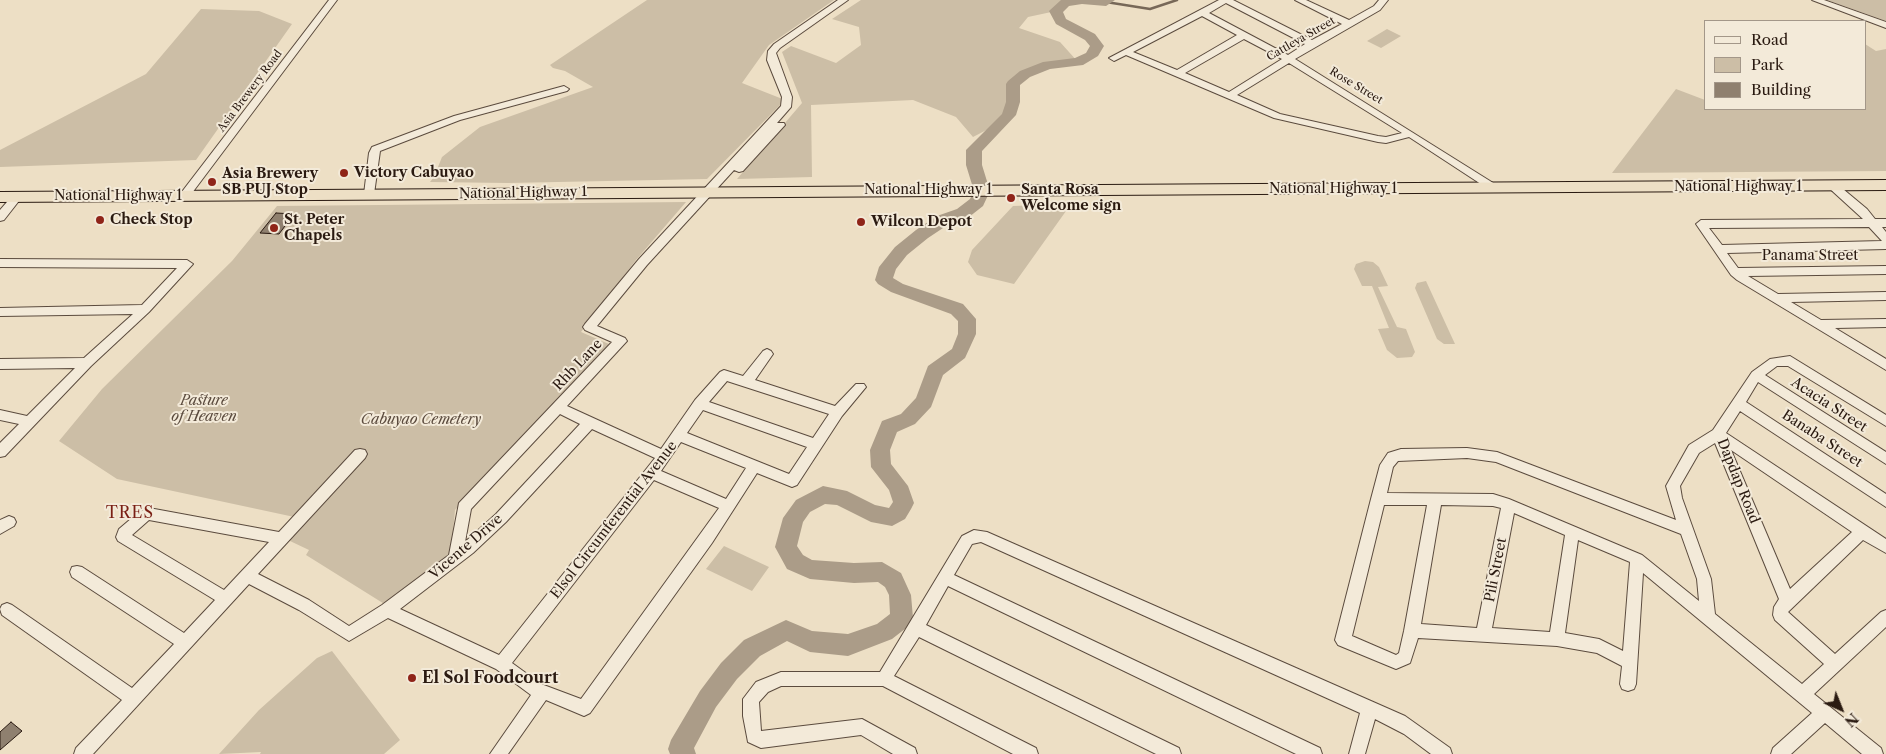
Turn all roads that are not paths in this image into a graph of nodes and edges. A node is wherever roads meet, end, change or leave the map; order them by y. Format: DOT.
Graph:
graph roads {
  1 [pos="333,0"];
  2 [pos="844,0"];
  3 [pos="851,0"];
  4 [pos="1226,0"];
  5 [pos="1299,0"];
  6 [pos="1384,0"];
  7 [pos="1816,0"];
  8 [pos="1201,12"];
  9 [pos="1350,24"];
  10 [pos="1886,25"];
  11 [pos="1244,35"];
  12 [pos="1312,44"];
  13 [pos="1126,52"];
  14 [pos="1114,58"];
  15 [pos="1288,59"];
  16 [pos="1176,74"];
  17 [pos="564,89"];
  18 [pos="1229,96"];
  19 [pos="1410,134"];
  20 [pos="751,150"];
  21 [pos="1886,185"];
  22 [pos="1838,186"];
  23 [pos="1494,188"];
  24 [pos="713,191"];
  25 [pos="369,194"];
  26 [pos="185,195"];
  27 [pos="0,197"];
  28 [pos="17,197"];
  29 [pos="0,217"];
  30 [pos="1873,223"];
  31 [pos="1886,223"];
  32 [pos="1886,243"];
  33 [pos="1719,249"];
  34 [pos="0,264"];
  35 [pos="1886,270"];
  36 [pos="1735,272"];
  37 [pos="1886,296"];
  38 [pos="1774,298"];
  39 [pos="145,309"];
  40 [pos="0,312"];
  41 [pos="1886,323"];
  42 [pos="1817,324"];
  43 [pos="1886,352"];
  44 [pos="1866,353"];
  45 [pos="767,354"];
  46 [pos="87,363"];
  47 [pos="0,364"];
  48 [pos="1886,365"];
  49 [pos="1756,375"];
  50 [pos="746,381"];
  51 [pos="860,387"];
  52 [pos="700,404"];
  53 [pos="1739,404"];
  54 [pos="558,408"];
  55 [pos="837,412"];
  56 [pos="0,416"];
  57 [pos="1886,420"];
  58 [pos="31,422"];
  59 [pos="590,422"];
  60 [pos="1718,434"];
  61 [pos="679,436"];
  62 [pos="816,445"];
  63 [pos="0,452"];
  64 [pos="360,454"];
  65 [pos="664,456"];
  66 [pos="1886,459"];
  67 [pos="754,467"];
  68 [pos="652,473"];
  69 [pos="1378,499"];
  70 [pos="1435,499"];
  71 [pos="1886,501"];
  72 [pos="1509,505"];
  73 [pos="728,506"];
  74 [pos="1687,530"];
  75 [pos="1863,531"];
  76 [pos="1572,532"];
  77 [pos="281,538"];
  78 [pos="1886,547"];
  79 [pos="456,556"];
  80 [pos="1637,560"];
  81 [pos="77,572"];
  82 [pos="247,575"];
  83 [pos="945,578"];
  84 [pos="224,598"];
  85 [pos="1787,600"];
  86 [pos="7,610"];
  87 [pos="387,610"];
  88 [pos="1886,617"];
  89 [pos="1708,618"];
  90 [pos="916,628"];
  91 [pos="1412,631"];
  92 [pos="1483,635"];
  93 [pos="1556,639"];
  94 [pos="184,642"];
  95 [pos="1629,662"];
  96 [pos="501,664"];
  97 [pos="1835,664"];
  98 [pos="884,679"];
  99 [pos="1628,684"];
  100 [pos="536,689"];
  101 [pos="1802,695"];
  102 [pos="134,699"];
  103 [pos="1369,710"];
  104 [pos="1824,713"];
  105 [pos="1023,752"];
  106 [pos="82,754"];
  107 [pos="498,754"];
  108 [pos="909,754"];
  109 [pos="1173,754"];
  110 [pos="1314,754"];
  111 [pos="1357,754"];
  112 [pos="1444,754"];
  113 [pos="1779,754"];
  114 [pos="1875,754"];
  1 -- 26 [label="street, Asia Brewery Road"];
  2 -- 20 [label="street"];
  3 -- 20 [label="street"];
  4 -- 8 [label="street"];
  4 -- 12 [label="street"];
  5 -- 9 [label="street"];
  6 -- 9 [label="street, Cattleya Street"];
  7 -- 10 [label="street"];
  8 -- 11 [label="street, Rose Street"];
  8 -- 13 [label="street"];
  9 -- 12 [label="street, Cattleya Street"];
  11 -- 15 [label="street, Rose Street"];
  11 -- 16 [label="street"];
  12 -- 15 [label="street, Cattleya Street"];
  13 -- 14 [label="street"];
  13 -- 16 [label="street"];
  15 -- 18 [label="street, Cattleya Street"];
  15 -- 19 [label="street, Rose Street"];
  16 -- 18 [label="street"];
  17 -- 25 [label="street"];
  18 -- 19 [label="street"];
  19 -- 23 [label="street, Rose Street"];
  20 -- 24 [label="street"];
  21 -- 22 [label="highway, National Highway 1"];
  22 -- 23 [label="highway, National Highway 1"];
  22 -- 30 [label="street"];
  23 -- 24 [label="highway, National Highway 1"];
  24 -- 25 [label="highway, National Highway 1"];
  24 -- 54 [label="street, Rhb Lane"];
  25 -- 26 [label="highway, National Highway 1"];
  26 -- 28 [label="highway, National Highway 1"];
  27 -- 28 [label="highway, National Highway 1"];
  28 -- 29 [label="street"];
  30 -- 31 [label="street"];
  30 -- 32 [label="street"];
  30 -- 33 [label="street"];
  32 -- 33 [label="street"];
  33 -- 36 [label="street"];
  34 -- 39 [label="street"];
  35 -- 36 [label="street, Panama Street"];
  36 -- 38 [label="street"];
  37 -- 38 [label="street"];
  38 -- 42 [label="street"];
  39 -- 40 [label="street"];
  39 -- 46 [label="street"];
  41 -- 42 [label="street"];
  42 -- 44 [label="street"];
  43 -- 44 [label="street"];
  44 -- 48 [label="street"];
  45 -- 50 [label="street"];
  46 -- 47 [label="street"];
  46 -- 58 [label="street"];
  49 -- 53 [label="street, Dapdap Road"];
  49 -- 57 [label="street, Dapdap Road"];
  49 -- 66 [label="street, Acacia Street"];
  50 -- 52 [label="street, Elsol Circumferential Avenue"];
  50 -- 55 [label="street"];
  51 -- 55 [label="street"];
  52 -- 61 [label="street, Elsol Circumferential Avenue"];
  52 -- 62 [label="street"];
  53 -- 60 [label="street, Dapdap Road"];
  53 -- 71 [label="street, Banaba Street"];
  54 -- 59 [label="street"];
  54 -- 79 [label="street, Rhb Lane"];
  55 -- 62 [label="street"];
  56 -- 58 [label="street"];
  58 -- 63 [label="street"];
  59 -- 65 [label="street"];
  59 -- 79 [label="street, Vicente Drive"];
  60 -- 74 [label="street"];
  60 -- 75 [label="street"];
  60 -- 85 [label="street, Dapdap Road"];
  61 -- 65 [label="street, Elsol Circumferential Avenue"];
  61 -- 67 [label="street"];
  62 -- 67 [label="street"];
  64 -- 77 [label="street"];
  65 -- 68 [label="street, Elsol Circumferential Avenue"];
  67 -- 73 [label="street"];
  68 -- 73 [label="street"];
  68 -- 96 [label="street, Elsol Circumferential Avenue"];
  69 -- 70 [label="street"];
  69 -- 74 [label="street"];
  69 -- 91 [label="street"];
  70 -- 72 [label="street"];
  70 -- 91 [label="street"];
  72 -- 76 [label="street"];
  72 -- 92 [label="street, Pili Street"];
  73 -- 100 [label="street"];
  74 -- 89 [label="street"];
  75 -- 78 [label="street"];
  75 -- 85 [label="street"];
  76 -- 80 [label="street"];
  76 -- 93 [label="street"];
  77 -- 82 [label="street"];
  77 -- 84 [label="street"];
  79 -- 87 [label="street, Vicente Drive"];
  80 -- 89 [label="street"];
  80 -- 95 [label="street"];
  81 -- 94 [label="street"];
  82 -- 84 [label="street"];
  82 -- 87 [label="street, Vicente Drive"];
  83 -- 90 [label="street"];
  83 -- 103 [label="street"];
  83 -- 110 [label="street"];
  84 -- 94 [label="street"];
  85 -- 97 [label="street"];
  86 -- 102 [label="street"];
  87 -- 96 [label="street"];
  88 -- 97 [label="street"];
  89 -- 101 [label="street"];
  90 -- 98 [label="street"];
  90 -- 109 [label="street"];
  91 -- 92 [label="street"];
  92 -- 93 [label="street"];
  93 -- 95 [label="street"];
  94 -- 102 [label="street"];
  95 -- 99 [label="street"];
  96 -- 100 [label="street"];
  97 -- 101 [label="street"];
  98 -- 105 [label="street"];
  98 -- 108 [label="street"];
  100 -- 107 [label="street"];
  101 -- 104 [label="street"];
  102 -- 106 [label="street"];
  103 -- 111 [label="street"];
  103 -- 112 [label="street"];
  104 -- 113 [label="street"];
  104 -- 114 [label="street"];
}
